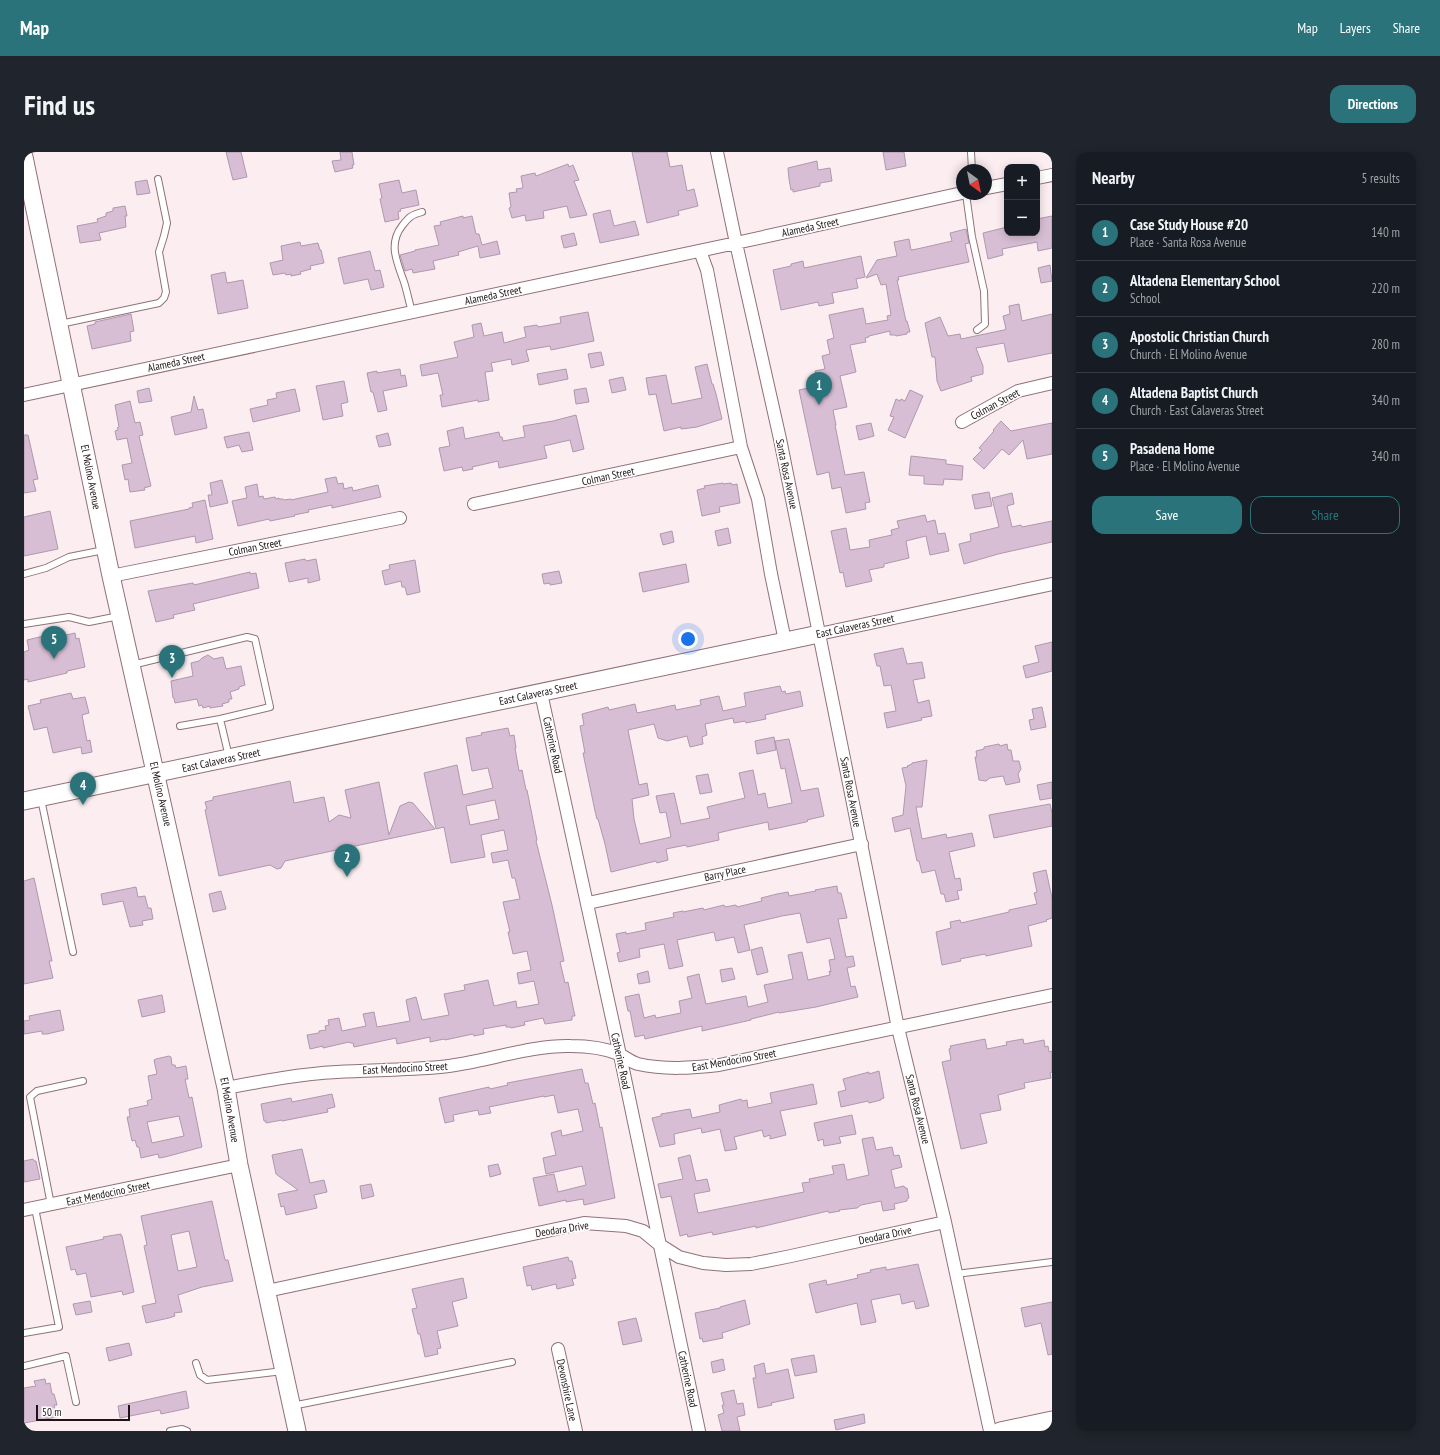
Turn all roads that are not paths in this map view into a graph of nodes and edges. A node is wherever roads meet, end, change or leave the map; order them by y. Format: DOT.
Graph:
graph roads {
  1 [pos="717,152"];
  2 [pos="971,152"];
  3 [pos="24,157"];
  4 [pos="972,164"];
  5 [pos="1052,175"];
  6 [pos="1040,177"];
  7 [pos="158,179"];
  8 [pos="27,184"];
  9 [pos="1004,185"];
  10 [pos="992,187"];
  11 [pos="956,194"];
  12 [pos="967,200"];
  13 [pos="422,212"];
  14 [pos="736,243"];
  15 [pos="700,251"];
  16 [pos="412,312"];
  17 [pos="60,324"];
  18 [pos="977,330"];
  19 [pos="1052,383"];
  20 [pos="72,384"];
  21 [pos="24,395"];
  22 [pos="962,422"];
  23 [pos="741,447"];
  24 [pos="474,504"];
  25 [pos="400,518"];
  26 [pos="105,550"];
  27 [pos="24,574"];
  28 [pos="111,576"];
  29 [pos="1052,584"];
  30 [pos="120,616"];
  31 [pos="24,624"];
  32 [pos="819,634"];
  33 [pos="785,641"];
  34 [pos="131,665"];
  35 [pos="541,692"];
  36 [pos="220,719"];
  37 [pos="180,726"];
  38 [pos="229,758"];
  39 [pos="156,774"];
  40 [pos="41,798"];
  41 [pos="24,801"];
  42 [pos="862,844"];
  43 [pos="588,902"];
  44 [pos="73,952"];
  45 [pos="1052,995"];
  46 [pos="898,1028"];
  47 [pos="620,1055"];
  48 [pos="84,1081"];
  49 [pos="226,1088"];
  50 [pos="240,1165"];
  51 [pos="51,1205"];
  52 [pos="29,1209"];
  53 [pos="945,1222"];
  54 [pos="660,1245"];
  55 [pos="1052,1262"];
  56 [pos="956,1274"];
  57 [pos="267,1291"];
  58 [pos="24,1333"];
  59 [pos="558,1349"];
  60 [pos="512,1362"];
  61 [pos="196,1363"];
  62 [pos="24,1366"];
  63 [pos="284,1371"];
  64 [pos="76,1402"];
  65 [pos="292,1407"];
  66 [pos="1052,1420"];
  67 [pos="170,1431"];
  68 [pos="187,1431"];
  69 [pos="297,1431"];
  70 [pos="576,1431"];
  71 [pos="699,1431"];
  72 [pos="990,1431"];
  73 [pos="1000,1431"];
  1 -- 14 [label="street, Santa Rosa Avenue"];
  2 -- 4 [label="lane"];
  3 -- 8 [label="street, El Molino Avenue"];
  5 -- 6 [label="street"];
  7 -- 17 [label="lane"];
  8 -- 17 [label="street, El Molino Avenue"];
  9 -- 10 [label="street"];
  11 -- 14 [label="street, Alameda Street"];
  12 -- 18 [label="lane"];
  13 -- 16 [label="lane"];
  14 -- 15 [label="street, Alameda Street"];
  14 -- 32 [label="street, Santa Rosa Avenue"];
  15 -- 16 [label="street, Alameda Street"];
  15 -- 23 [label="street"];
  16 -- 20 [label="street, Alameda Street"];
  17 -- 20 [label="street, El Molino Avenue"];
  19 -- 22 [label="street, Colman Street"];
  20 -- 21 [label="street, Alameda Street"];
  20 -- 26 [label="street, El Molino Avenue"];
  23 -- 24 [label="street, Colman Street"];
  23 -- 33 [label="street"];
  25 -- 28 [label="street, Colman Street"];
  26 -- 27 [label="lane"];
  26 -- 28 [label="street, El Molino Avenue"];
  28 -- 30 [label="street, El Molino Avenue"];
  29 -- 32 [label="street, East Calaveras Street"];
  30 -- 31 [label="lane"];
  30 -- 34 [label="street, El Molino Avenue"];
  32 -- 33 [label="street, East Calaveras Street"];
  32 -- 42 [label="street, Santa Rosa Avenue"];
  33 -- 35 [label="street, East Calaveras Street"];
  34 -- 36 [label="lane"];
  34 -- 39 [label="street, El Molino Avenue"];
  35 -- 38 [label="street, East Calaveras Street"];
  35 -- 43 [label="street, Catherine Road"];
  36 -- 37 [label="lane"];
  36 -- 38 [label="lane"];
  38 -- 39 [label="street, East Calaveras Street"];
  39 -- 40 [label="street, East Calaveras Street"];
  39 -- 49 [label="street, El Molino Avenue"];
  40 -- 41 [label="street, East Calaveras Street"];
  40 -- 44 [label="lane"];
  42 -- 43 [label="street, Barry Place"];
  42 -- 46 [label="street, Santa Rosa Avenue"];
  43 -- 47 [label="street, Catherine Road"];
  45 -- 46 [label="street, East Mendocino Street"];
  46 -- 47 [label="street, East Mendocino Street"];
  46 -- 53 [label="street, Santa Rosa Avenue"];
  47 -- 49 [label="street, East Mendocino Street"];
  47 -- 54 [label="street, Catherine Road"];
  48 -- 51 [label="lane"];
  49 -- 50 [label="street, El Molino Avenue"];
  50 -- 51 [label="street, East Mendocino Street"];
  50 -- 57 [label="street, El Molino Avenue"];
  51 -- 52 [label="street, East Mendocino Street"];
  52 -- 58 [label="lane"];
  53 -- 54 [label="street, Deodara Drive"];
  53 -- 56 [label="street, Santa Rosa Avenue"];
  54 -- 57 [label="street, Deodara Drive"];
  54 -- 71 [label="street, Catherine Road"];
  55 -- 56 [label="lane"];
  56 -- 72 [label="street, Santa Rosa Avenue"];
  57 -- 63 [label="street, El Molino Avenue"];
  59 -- 70 [label="street, Devonshire Lane"];
  60 -- 65 [label="lane"];
  61 -- 63 [label="lane"];
  62 -- 64 [label="lane"];
  63 -- 65 [label="street, El Molino Avenue"];
  65 -- 69 [label="street, El Molino Avenue"];
  66 -- 73 [label="street"];
  67 -- 68 [label="lane"];
}
